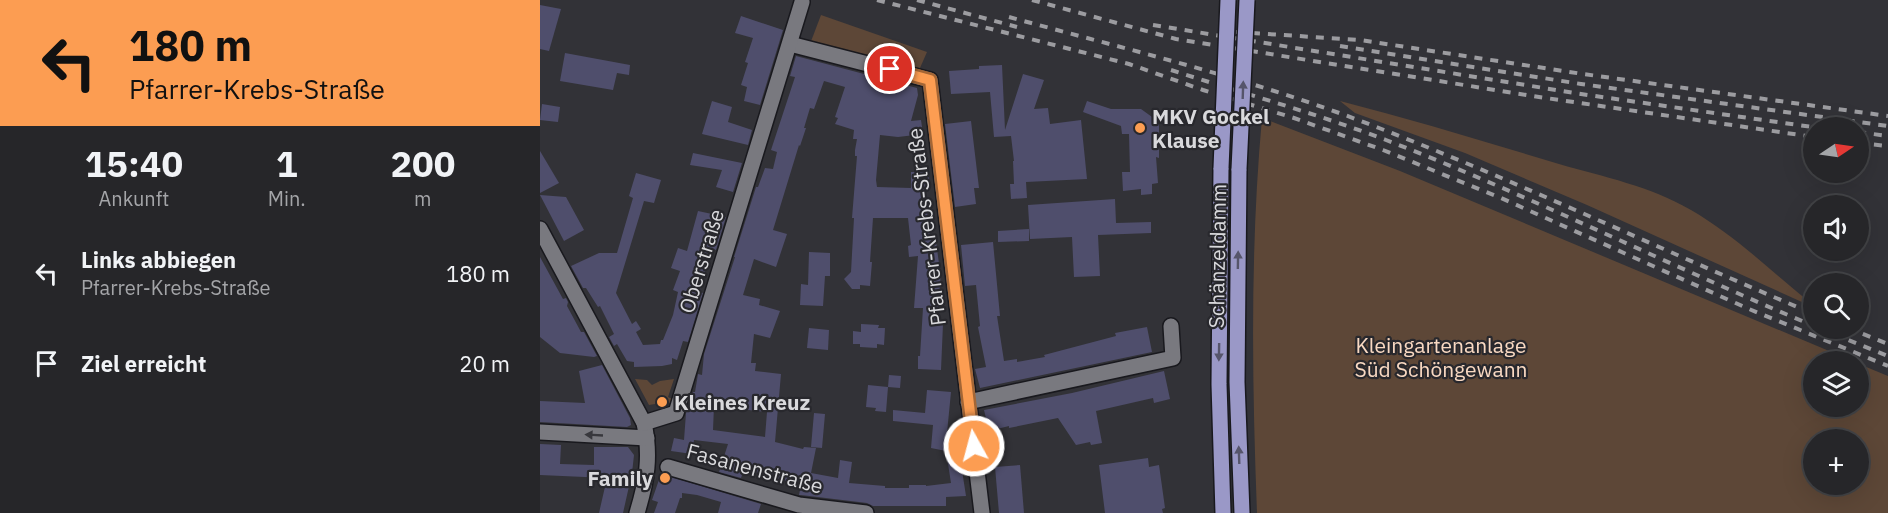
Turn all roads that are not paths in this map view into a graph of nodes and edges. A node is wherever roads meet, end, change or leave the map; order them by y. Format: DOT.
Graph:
graph roads {
  1 [pos="1228,0"];
  2 [pos="1247,0"];
  3 [pos="802,2"];
  4 [pos="790,44"];
  5 [pos="540,229"];
  6 [pos="1171,326"];
  7 [pos="968,402"];
  8 [pos="645,430"];
  9 [pos="540,432"];
  10 [pos="668,467"];
  11 [pos="799,509"];
  12 [pos="637,513"];
  13 [pos="866,513"];
  14 [pos="982,513"];
  15 [pos="1223,513"];
  16 [pos="1242,513"];
  1 -- 15 [label="main road, Schänzeldamm, one-way, bridge"];
  16 -- 2 [label="main road, Schänzeldamm, one-way, bridge"];
  3 -- 4 [label="street, Oberstraße"];
  4 -- 7 [label="street, Pfarrer-Krebs-Straße"];
  4 -- 8 [label="street, Oberstraße"];
  5 -- 8 [label="street"];
  6 -- 7 [label="street"];
  7 -- 14 [label="street, Pfarrer-Krebs-Straße"];
  8 -- 9 [label="street, one-way"];
  8 -- 12 [label="street"];
  10 -- 11 [label="street, Fasanenstraße"];
  11 -- 13 [label="street, Fasanenstraße"];
}
